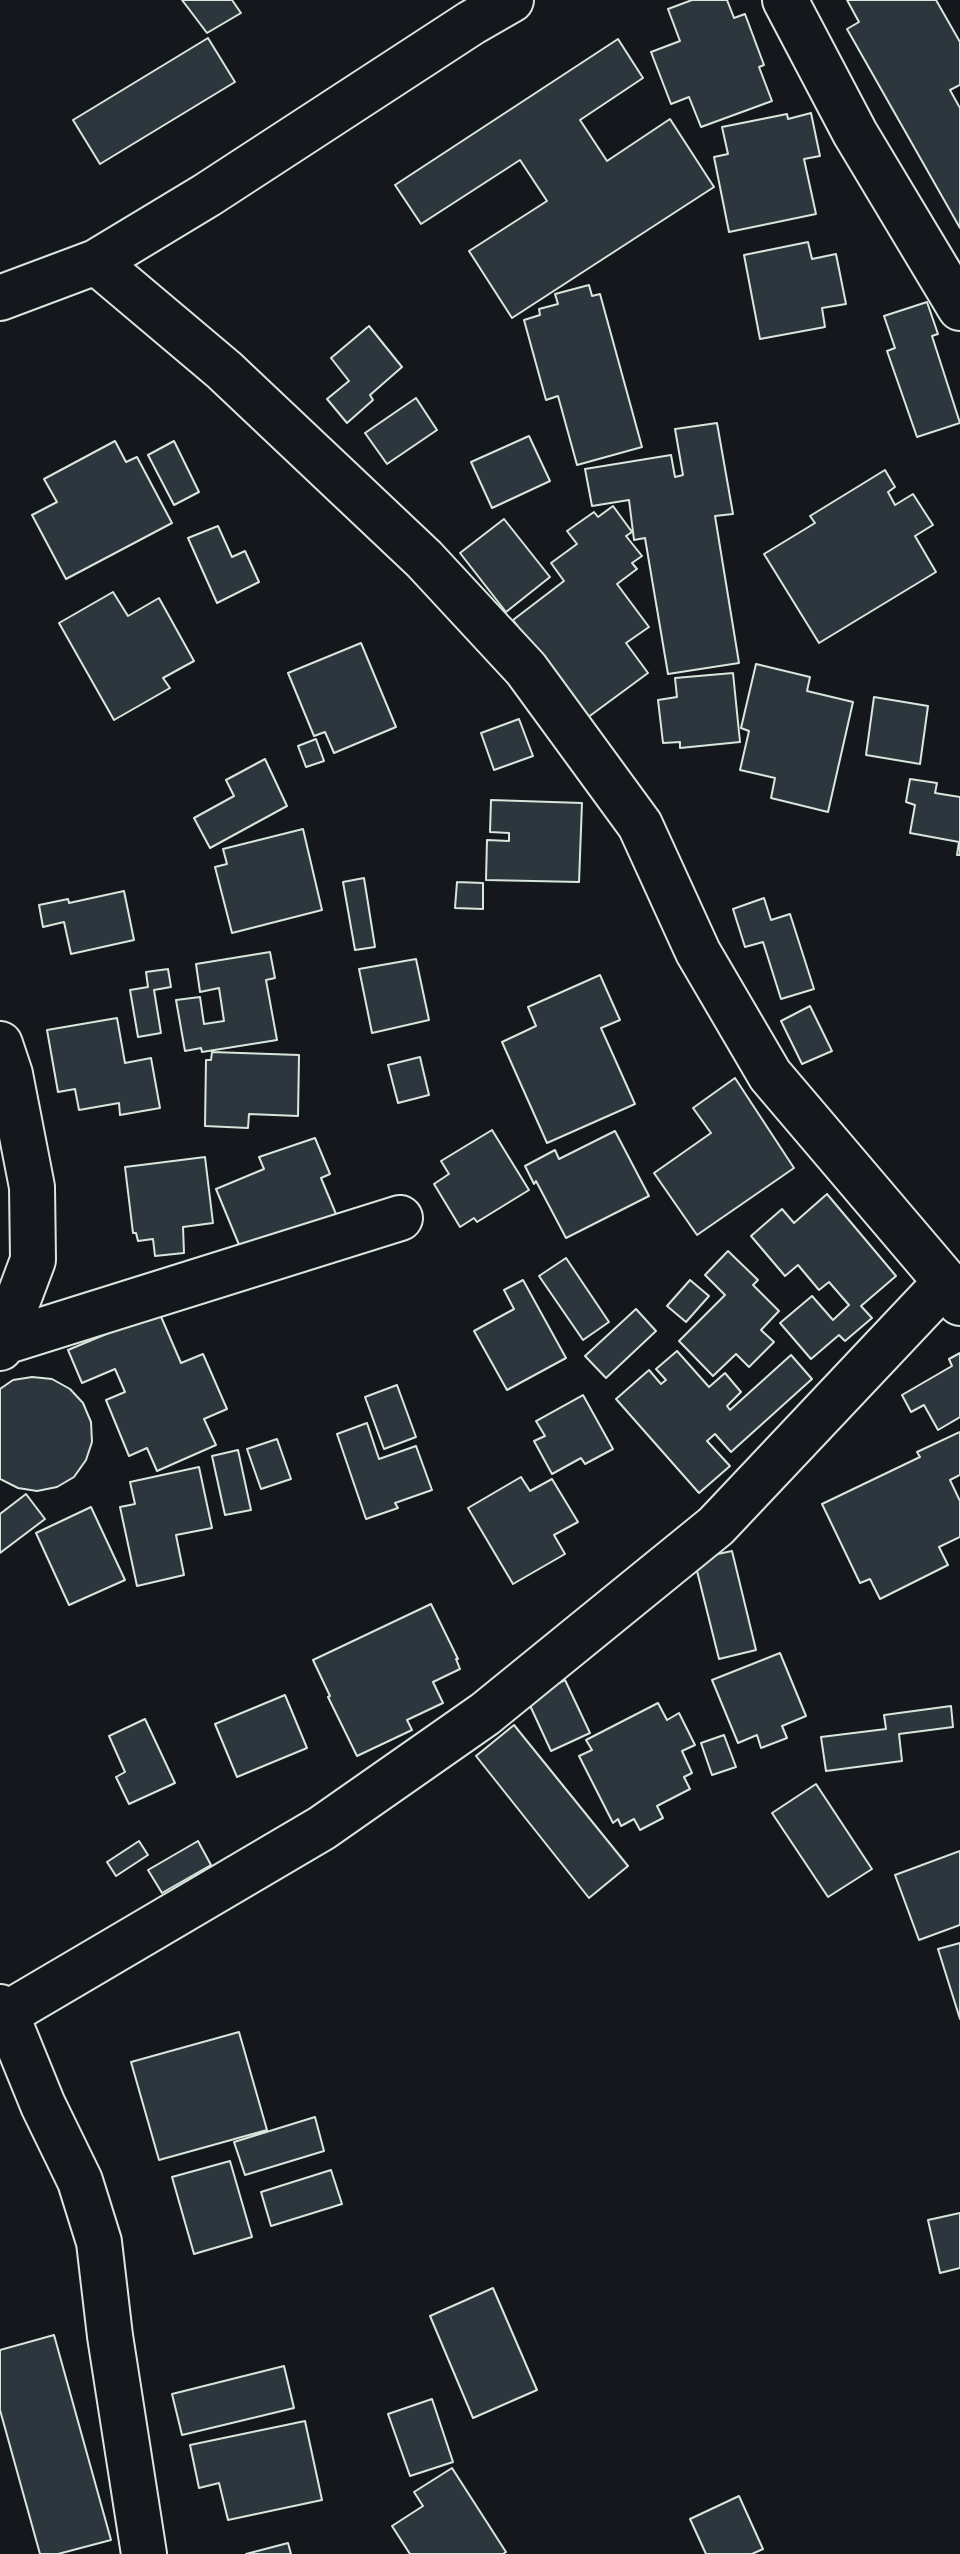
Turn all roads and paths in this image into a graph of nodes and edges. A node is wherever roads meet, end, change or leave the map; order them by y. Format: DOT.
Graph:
graph roads {
  1 [pos="511,0"];
  2 [pos="785,0"];
  3 [pos="96,262"];
  4 [pos="0,298"];
  5 [pos="960,308"];
  6 [pos="0,1044"];
  7 [pos="400,1218"];
  8 [pos="953,1292"];
  9 [pos="2,1345"];
  10 [pos="3,2010"];
  11 [pos="144,2554"];
  1 -- 3 [label="street"];
  2 -- 5 [label="street"];
  3 -- 4 [label="street"];
  3 -- 8 [label="street"];
  6 -- 9 [label="street"];
  7 -- 9 [label="street"];
  8 -- 10 [label="street"];
  10 -- 11 [label="street"];
}
